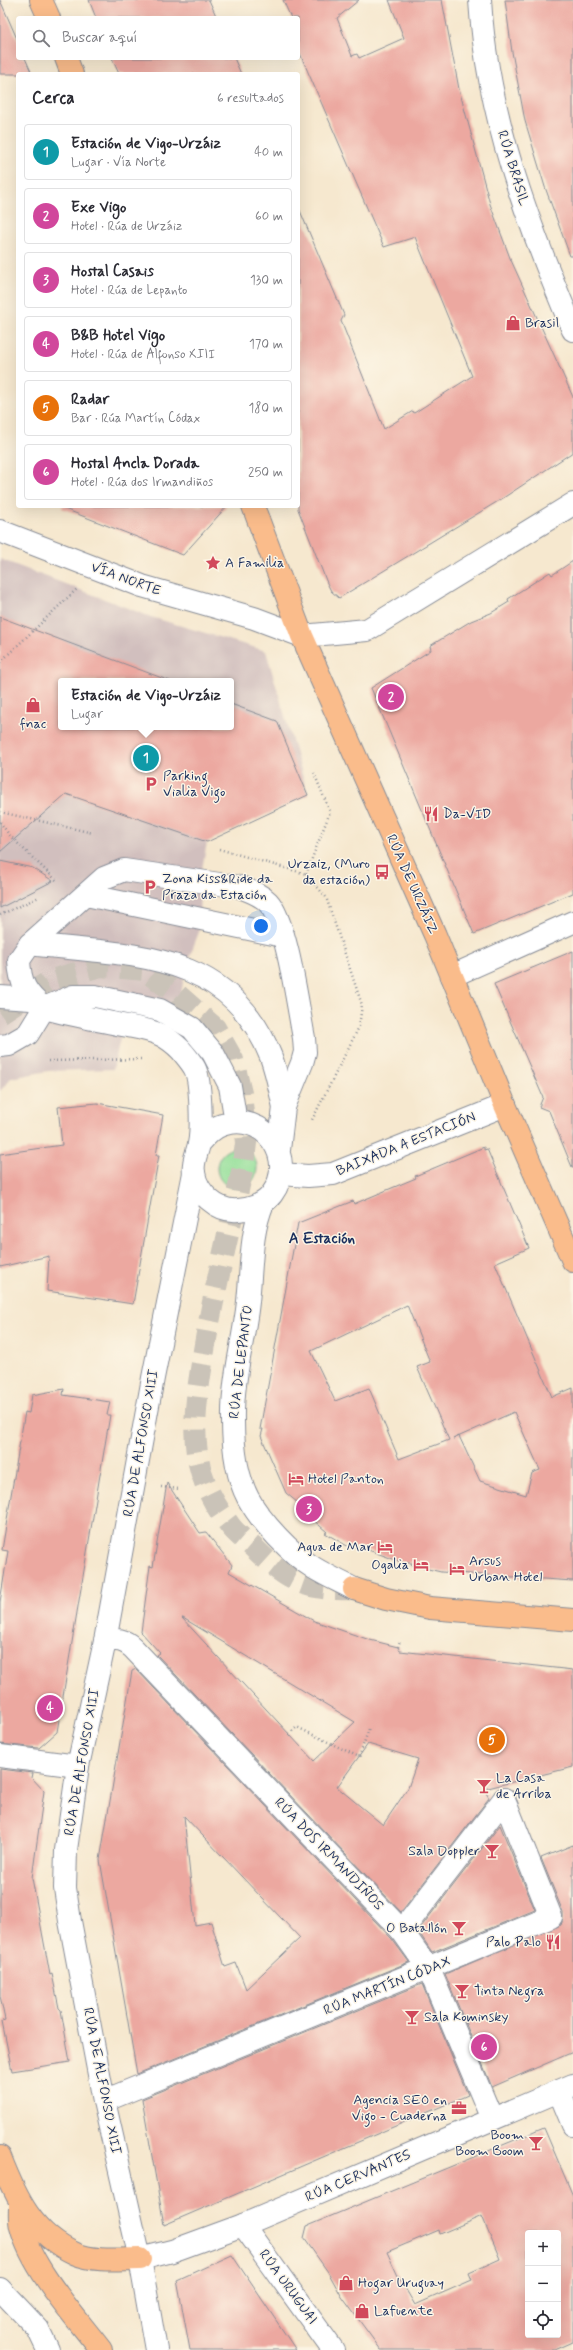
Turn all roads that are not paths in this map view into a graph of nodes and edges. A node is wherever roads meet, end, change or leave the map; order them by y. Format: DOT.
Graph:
graph roads {
  1 [pos="41,0"];
  2 [pos="480,0"];
  3 [pos="48,16"];
  4 [pos="67,60"];
  5 [pos="71,72"];
  6 [pos="573,330"];
  7 [pos="573,504"];
  8 [pos="254,508"];
  9 [pos="0,531"];
  10 [pos="302,636"];
  11 [pos="86,895"];
  12 [pos="573,922"];
  13 [pos="283,936"];
  14 [pos="30,944"];
  15 [pos="452,976"];
  16 [pos="0,997"];
  17 [pos="37,1004"];
  18 [pos="0,1046"];
  19 [pos="505,1105"];
  20 [pos="284,1107"];
  21 [pos="236,1122"];
  22 [pos="199,1144"];
  23 [pos="279,1150"];
  24 [pos="194,1173"];
  25 [pos="281,1174"];
  26 [pos="263,1203"];
  27 [pos="573,1261"];
  28 [pos="354,1589"];
  29 [pos="573,1620"];
  30 [pos="105,1641"];
  31 [pos="0,1756"];
  32 [pos="78,1766"];
  33 [pos="402,1931"];
  34 [pos="429,1969"];
  35 [pos="566,2088"];
  36 [pos="104,2102"];
  37 [pos="492,2119"];
  38 [pos="573,2125"];
  39 [pos="0,2157"];
  40 [pos="17,2199"];
  41 [pos="243,2225"];
  42 [pos="140,2258"];
  43 [pos="0,2289"];
  44 [pos="48,2350"];
  45 [pos="101,2350"];
  46 [pos="156,2350"];
  47 [pos="333,2350"];
  1 -- 3 [label="main road"];
  2 -- 6 [label="street, RÚA BRASIL"];
  4 -- 5 [label="main road"];
  7 -- 10 [label="street"];
  8 -- 10 [label="main road, RÚA DE URZÁIZ"];
  9 -- 10 [label="street, VÍA NORTE"];
  10 -- 15 [label="main road, RÚA DE URZÁIZ"];
  11 -- 13 [label="street"];
  11 -- 13 [label="street"];
  11 -- 14 [label="street"];
  12 -- 15 [label="street"];
  13 -- 20 [label="street"];
  14 -- 17 [label="street"];
  14 -- 20 [label="street"];
  15 -- 19 [label="main road, RÚA DE URZÁIZ"];
  16 -- 17 [label="street"];
  17 -- 18 [label="street"];
  17 -- 21 [label="street"];
  17 -- 22 [label="street"];
  19 -- 25 [label="street, BAIXADA A ESTACIÓN"];
  19 -- 27 [label="main road, RÚA DE URZÁIZ"];
  20 -- 23 [label="street"];
  21 -- 22 [label="street"];
  21 -- 23 [label="street"];
  22 -- 24 [label="street"];
  23 -- 25 [label="street"];
  24 -- 26 [label="street"];
  24 -- 30 [label="street, RÚA DE ALFONSO XIII"];
  25 -- 26 [label="street"];
  26 -- 28 [label="street, RÚA DE LEPANTO"];
  28 -- 29 [label="main road"];
  30 -- 32 [label="street, RÚA DE ALFONSO XIII"];
  30 -- 33 [label="street, RÚA DOS IRMANDIÑOS"];
  31 -- 32 [label="street"];
  32 -- 36 [label="street, RÚA DE ALFONSO XIII"];
  33 -- 34 [label="street, RÚA DOS IRMANDIÑOS"];
  33 -- 34 [label="street, RÚA MARTÍN CÓDAX"];
  34 -- 36 [label="street, RÚA MARTÍN CÓDAX"];
  34 -- 37 [label="street, RÚA DOS IRMANDIÑOS"];
  35 -- 37 [label="street, RÚA CERVANTES"];
  35 -- 38 [label="street"];
  36 -- 42 [label="street, RÚA DE ALFONSO XIII"];
  37 -- 41 [label="street, RÚA CERVANTES"];
  39 -- 40 [label="main road"];
  40 -- 42 [label="main road"];
  40 -- 45 [label="main road"];
  41 -- 42 [label="street, RÚA CERVANTES"];
  41 -- 47 [label="street, RÚA URUGUAI"];
  42 -- 46 [label="street, RÚA DE ALFONSO XIII"];
  43 -- 44 [label="street"];
}
